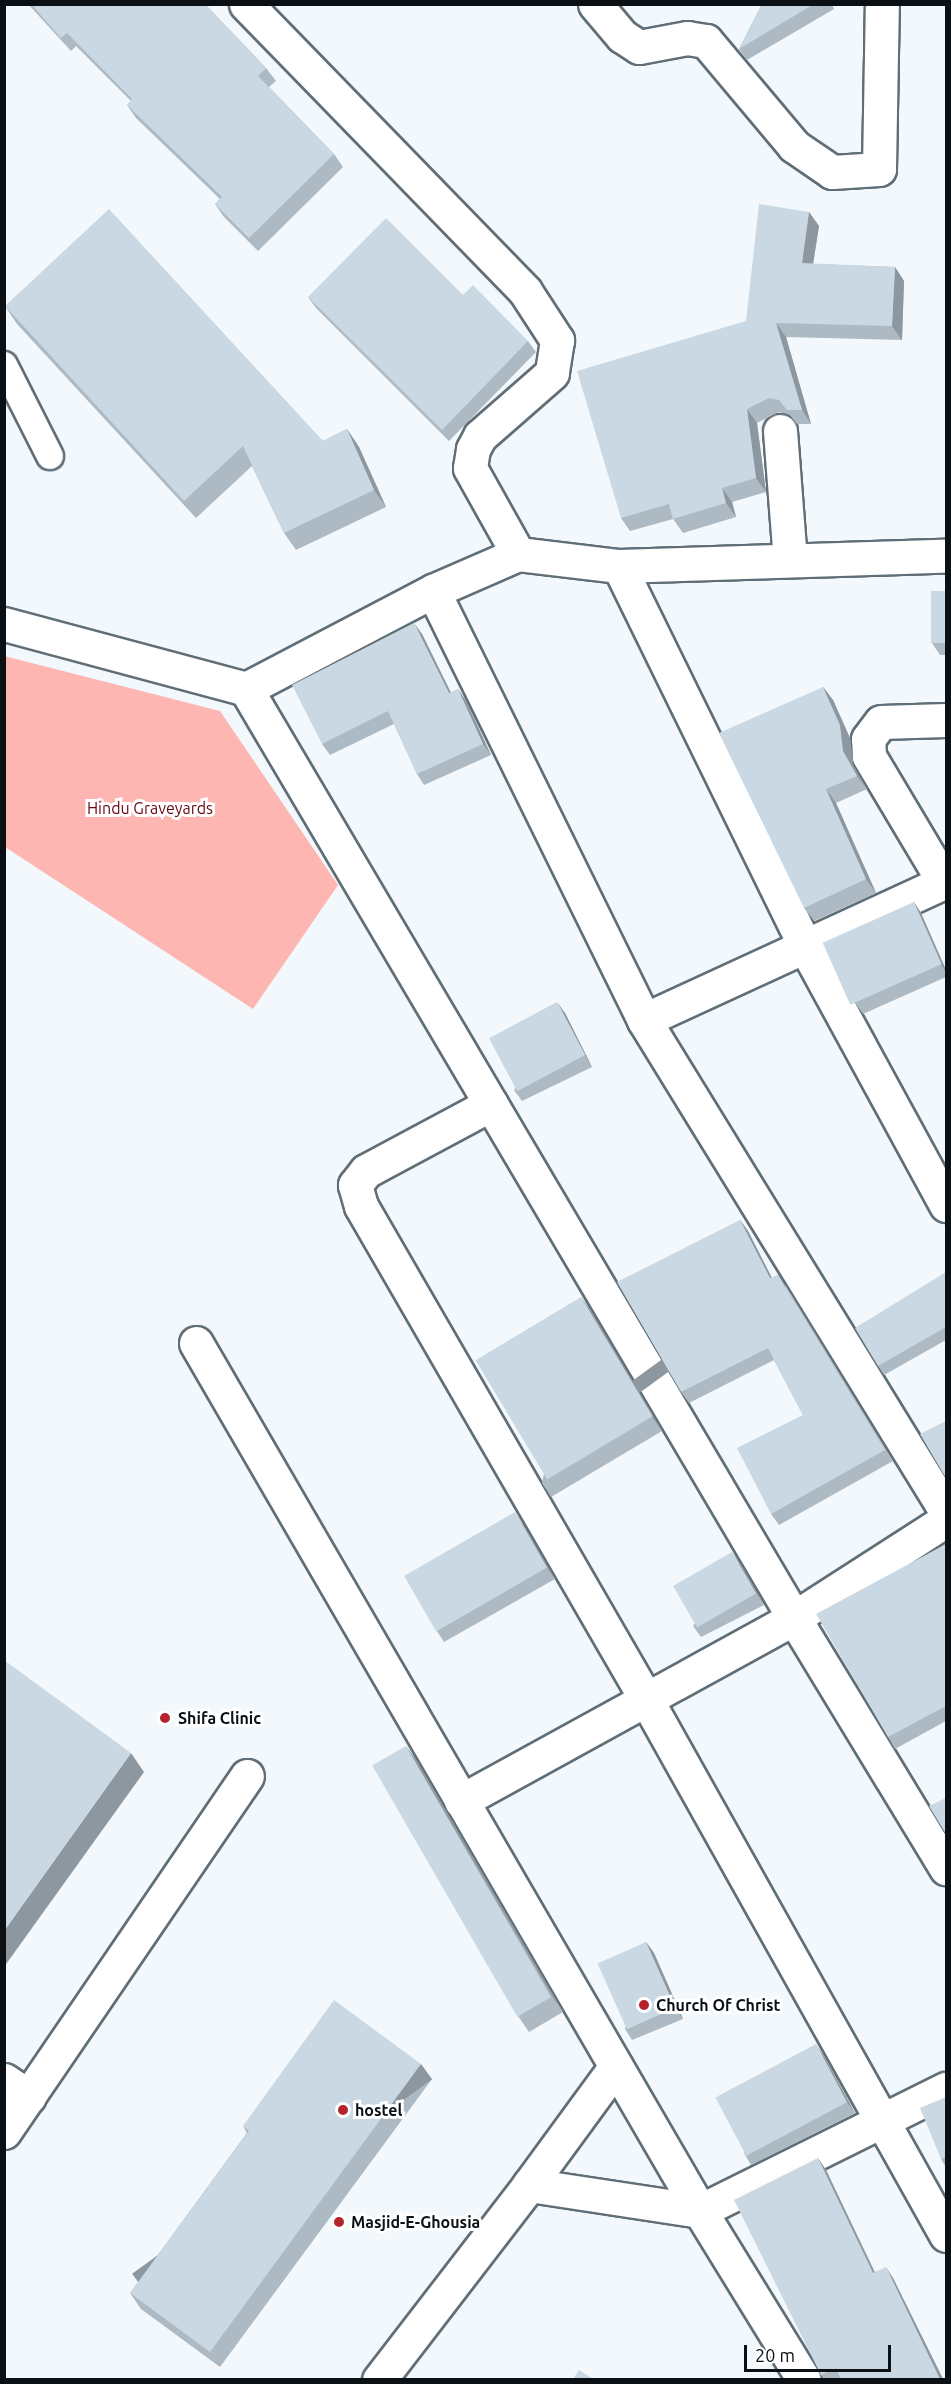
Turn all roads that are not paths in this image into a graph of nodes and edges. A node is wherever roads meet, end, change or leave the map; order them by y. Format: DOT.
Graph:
graph roads {
  1 [pos="246,4"];
  2 [pos="595,4"];
  3 [pos="882,4"];
  4 [pos="4,365"];
  5 [pos="780,431"];
  6 [pos="50,456"];
  7 [pos="518,554"];
  8 [pos="946,556"];
  9 [pos="790,560"];
  10 [pos="619,566"];
  11 [pos="433,591"];
  12 [pos="4,624"];
  13 [pos="246,688"];
  14 [pos="946,720"];
  15 [pos="806,948"];
  16 [pos="644,1020"];
  17 [pos="491,1104"];
  18 [pos="946,1205"];
  19 [pos="196,1343"];
  20 [pos="946,1511"];
  21 [pos="946,1520"];
  22 [pos="794,1618"];
  23 [pos="646,1699"];
  24 [pos="247,1776"];
  25 [pos="461,1801"];
  26 [pos="946,1868"];
  27 [pos="616,2066"];
  28 [pos="16,2088"];
  29 [pos="946,2089"];
  30 [pos="882,2120"];
  31 [pos="4,2132"];
  32 [pos="529,2185"];
  33 [pos="700,2211"];
  34 [pos="946,2235"];
  35 [pos="379,2379"];
  36 [pos="804,2379"];
  1 -- 7 [label="street"];
  2 -- 3 [label="street"];
  4 -- 6 [label="lane"];
  5 -- 9 [label="street"];
  7 -- 10 [label="street"];
  7 -- 11 [label="street"];
  8 -- 9 [label="street"];
  9 -- 10 [label="street"];
  10 -- 15 [label="street"];
  11 -- 13 [label="street"];
  11 -- 16 [label="street"];
  12 -- 13 [label="street"];
  13 -- 17 [label="street"];
  14 -- 15 [label="street"];
  15 -- 16 [label="street"];
  15 -- 18 [label="street"];
  16 -- 20 [label="street"];
  17 -- 22 [label="street"];
  17 -- 23 [label="street"];
  19 -- 25 [label="street"];
  21 -- 22 [label="street"];
  22 -- 23 [label="street"];
  22 -- 26 [label="street"];
  23 -- 25 [label="street"];
  23 -- 30 [label="street"];
  24 -- 28 [label="street"];
  25 -- 27 [label="street"];
  27 -- 32 [label="street"];
  27 -- 33 [label="street"];
  28 -- 31 [label="street"];
  29 -- 30 [label="street"];
  30 -- 33 [label="street"];
  30 -- 34 [label="street"];
  32 -- 33 [label="street"];
  32 -- 35 [label="street"];
  33 -- 36 [label="street"];
}
